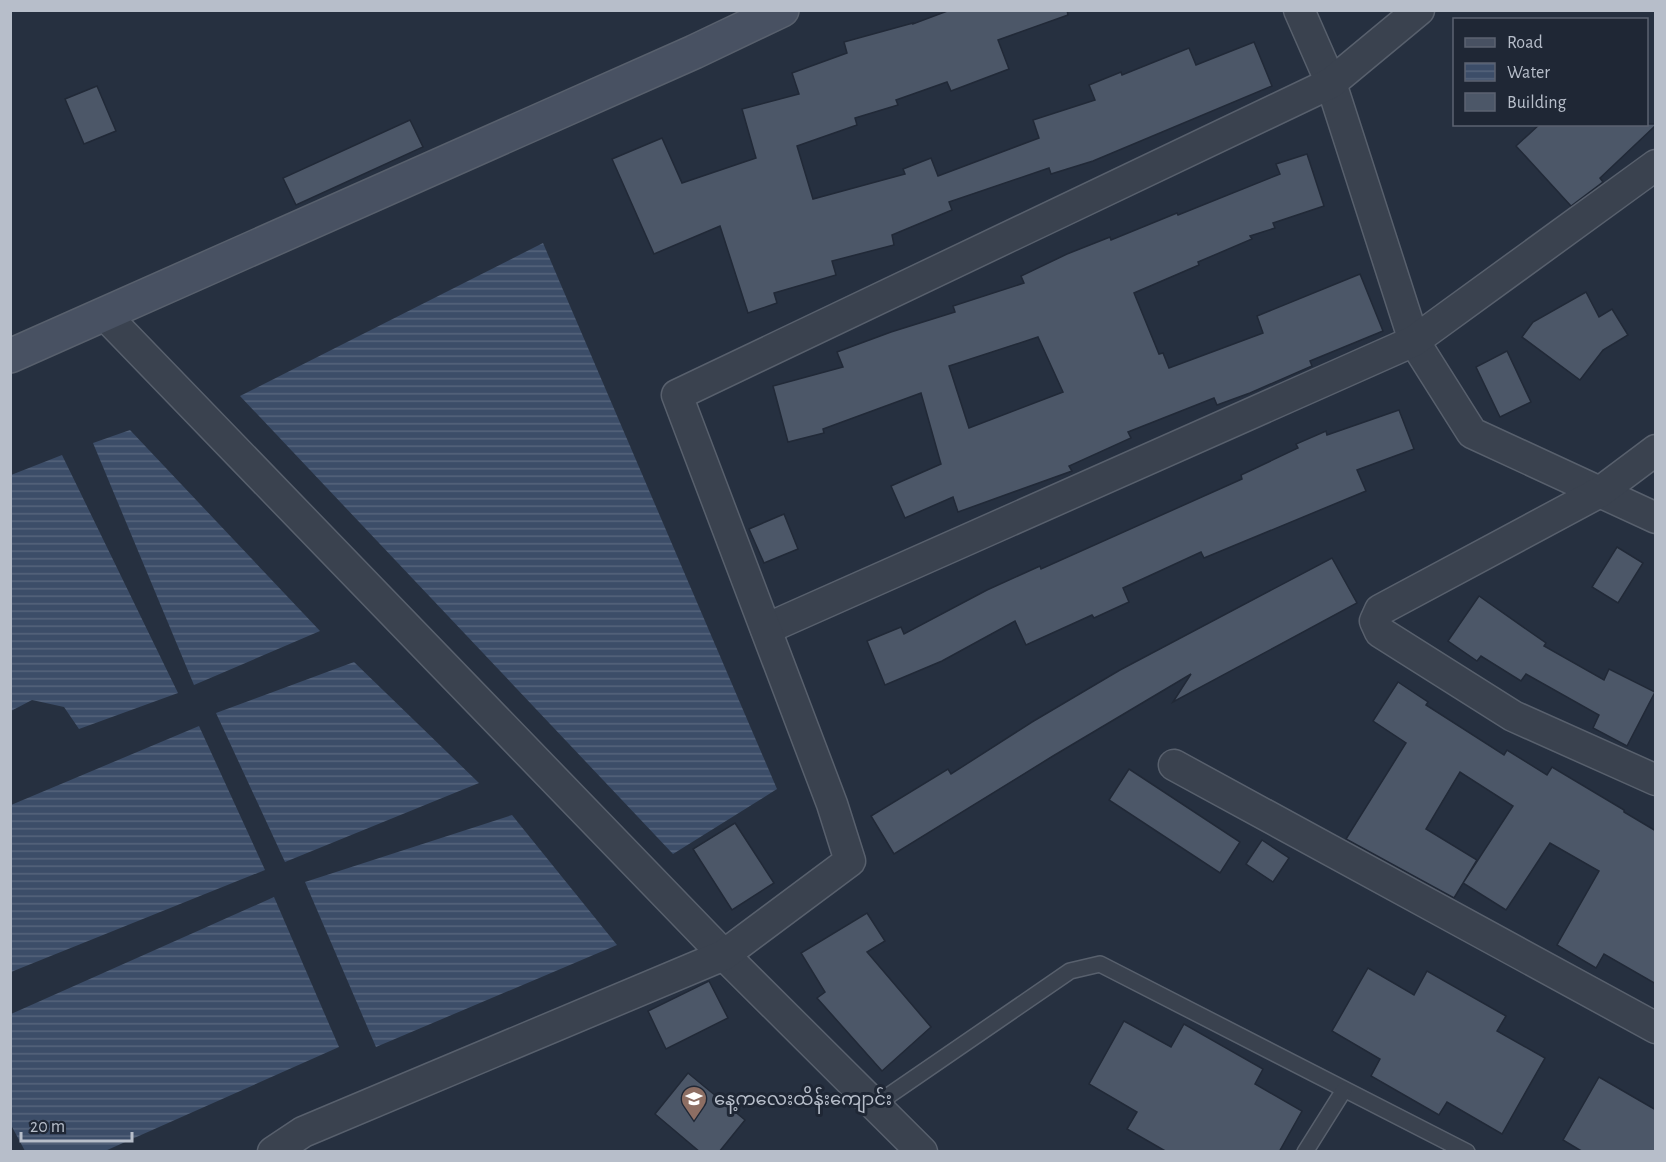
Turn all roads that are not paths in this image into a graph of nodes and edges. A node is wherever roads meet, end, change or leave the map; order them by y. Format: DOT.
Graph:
graph roads {
  1 [pos="782,10"];
  2 [pos="1299,10"];
  3 [pos="1419,10"];
  4 [pos="1331,83"];
  5 [pos="1656,165"];
  6 [pos="104,314"];
  7 [pos="1414,341"];
  8 [pos="10,356"];
  9 [pos="1656,450"];
  10 [pos="1600,492"];
  11 [pos="1656,518"];
  12 [pos="766,629"];
  13 [pos="1174,765"];
  14 [pos="1656,780"];
  15 [pos="724,955"];
  16 [pos="1656,1028"];
  17 [pos="1344,1090"];
  18 [pos="875,1105"];
  19 [pos="273,1152"];
  20 [pos="922,1152"];
  21 [pos="1305,1152"];
  22 [pos="1467,1152"];
  1 -- 6 [label="main road"];
  2 -- 4 [label="street"];
  3 -- 4 [label="street"];
  4 -- 7 [label="street"];
  4 -- 12 [label="street"];
  5 -- 7 [label="street"];
  6 -- 8 [label="main road"];
  6 -- 15 [label="street"];
  7 -- 10 [label="street"];
  7 -- 12 [label="street"];
  9 -- 10 [label="street"];
  10 -- 11 [label="street"];
  10 -- 14 [label="street"];
  12 -- 15 [label="street"];
  13 -- 16 [label="street"];
  15 -- 18 [label="street"];
  15 -- 19 [label="street"];
  17 -- 18 [label="lane"];
  17 -- 21 [label="lane"];
  17 -- 22 [label="lane"];
  18 -- 20 [label="street"];
}
